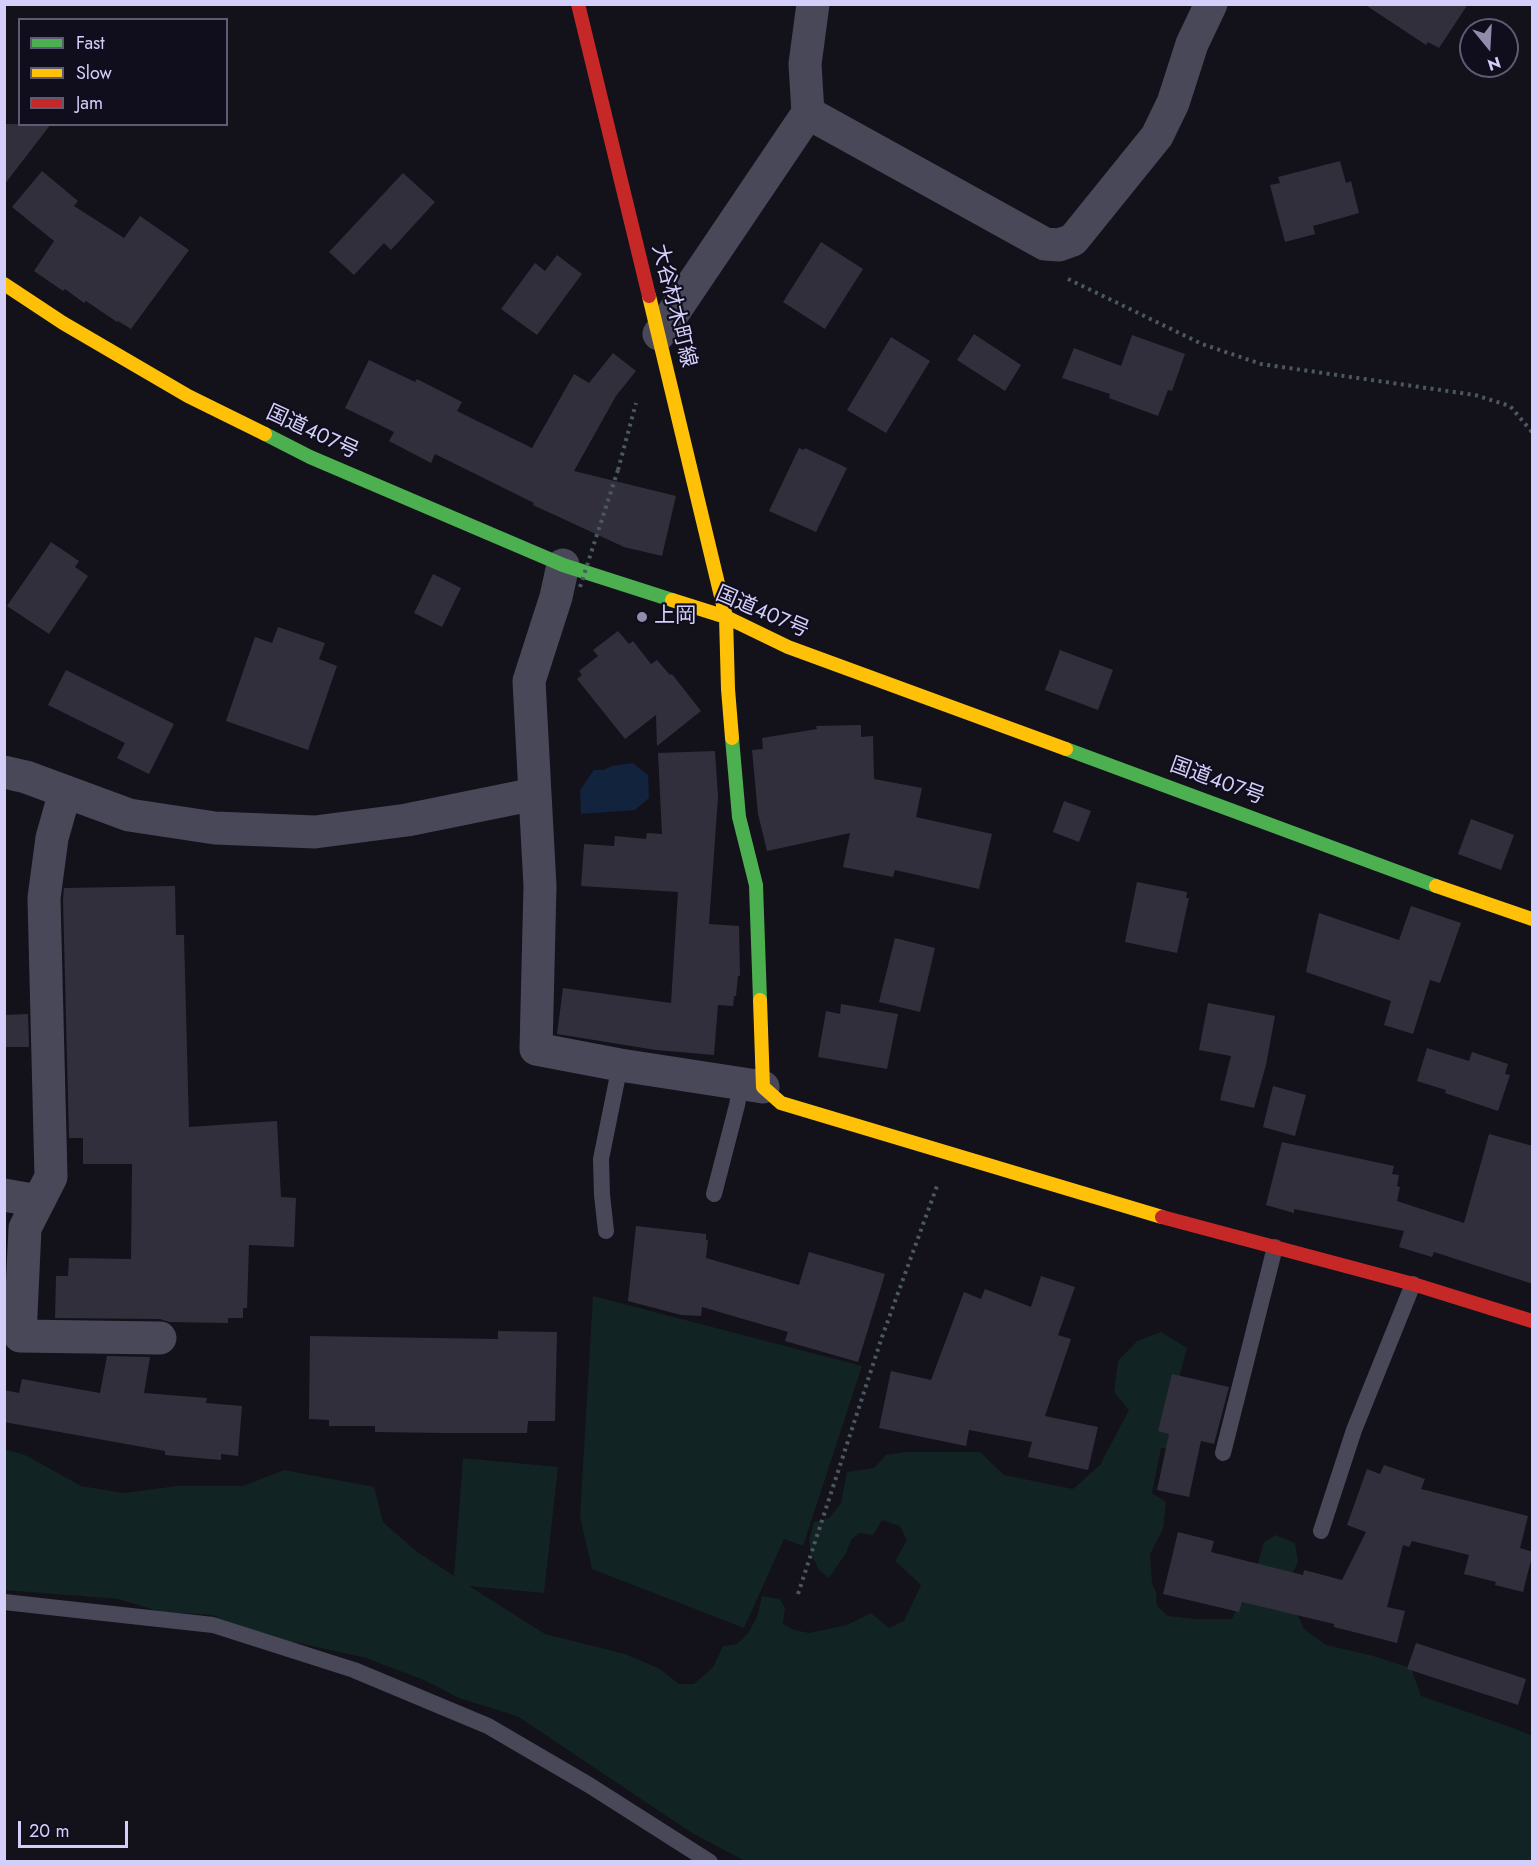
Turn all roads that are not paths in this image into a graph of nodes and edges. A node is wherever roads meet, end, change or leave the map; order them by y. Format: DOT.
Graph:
graph roads {
  1 [pos="578,4"];
  2 [pos="813,4"];
  3 [pos="1210,4"];
  4 [pos="808,113"];
  5 [pos="4,284"];
  6 [pos="659,334"];
  7 [pos="571,577"];
  8 [pos="726,617"];
  9 [pos="4,772"];
  10 [pos="65,792"];
  11 [pos="535,794"];
  12 [pos="1533,919"];
  13 [pos="620,1065"];
  14 [pos="752,1086"];
  15 [pos="714,1194"];
  16 [pos="4,1195"];
  17 [pos="38,1201"];
  18 [pos="606,1231"];
  19 [pos="1275,1247"];
  20 [pos="1413,1284"];
  21 [pos="1533,1321"];
  22 [pos="160,1338"];
  23 [pos="1223,1453"];
  24 [pos="1321,1531"];
  25 [pos="4,1602"];
  26 [pos="710,1862"];
  1 -- 6 [label="main road, 大谷材木町線"];
  2 -- 4 [label="street"];
  3 -- 4 [label="street"];
  4 -- 6 [label="street"];
  5 -- 7 [label="main road, 国道407号"];
  6 -- 8 [label="main road, 大谷材木町線"];
  7 -- 8 [label="main road, 国道407号"];
  7 -- 11 [label="street"];
  8 -- 12 [label="main road, 国道407号"];
  8 -- 14 [label="main road, 大谷材木町線"];
  9 -- 10 [label="street"];
  10 -- 11 [label="street"];
  10 -- 17 [label="street"];
  11 -- 13 [label="street"];
  13 -- 14 [label="street"];
  13 -- 18 [label="lane"];
  14 -- 15 [label="lane"];
  14 -- 19 [label="main road"];
  16 -- 17 [label="street"];
  17 -- 22 [label="street"];
  19 -- 20 [label="main road"];
  19 -- 23 [label="lane"];
  20 -- 21 [label="main road"];
  20 -- 24 [label="lane"];
  25 -- 26 [label="lane"];
}
